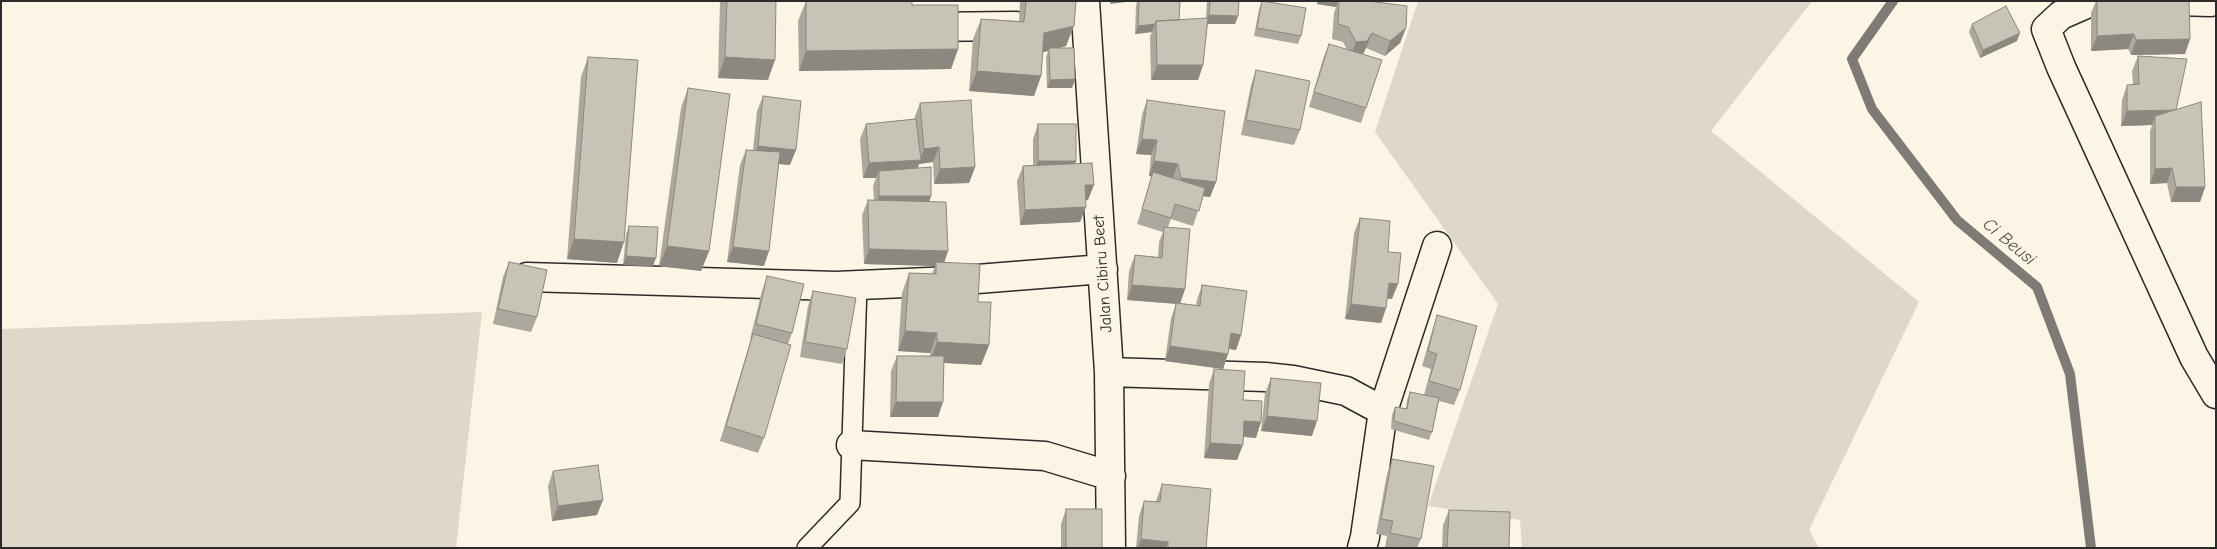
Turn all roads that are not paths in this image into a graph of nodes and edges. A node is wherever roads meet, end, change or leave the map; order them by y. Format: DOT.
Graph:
graph roads {
  1 [pos="2093,1"];
  2 [pos="2176,1"];
  3 [pos="2210,2"];
  4 [pos="1086,13"];
  5 [pos="892,28"];
  6 [pos="1437,246"];
  7 [pos="1103,269"];
  8 [pos="527,277"];
  9 [pos="857,284"];
  10 [pos="1109,372"];
  11 [pos="2216,394"];
  12 [pos="1383,411"];
  13 [pos="851,445"];
  14 [pos="1111,476"];
  15 [pos="807,548"];
  16 [pos="1111,548"];
  17 [pos="1362,548"];
  1 -- 11 [label="street"];
  2 -- 3 [label="street"];
  4 -- 5 [label="street"];
  4 -- 7 [label="street, Jalan Cibiru Beet"];
  6 -- 12 [label="street"];
  7 -- 9 [label="street"];
  7 -- 10 [label="street, Jalan Cibiru Beet"];
  8 -- 9 [label="street"];
  9 -- 13 [label="lane"];
  10 -- 12 [label="street"];
  10 -- 14 [label="street, Jalan Cibiru Beet"];
  12 -- 17 [label="street"];
  13 -- 14 [label="street"];
  13 -- 15 [label="lane"];
  14 -- 16 [label="street, Jalan Cibiru Beet"];
}
